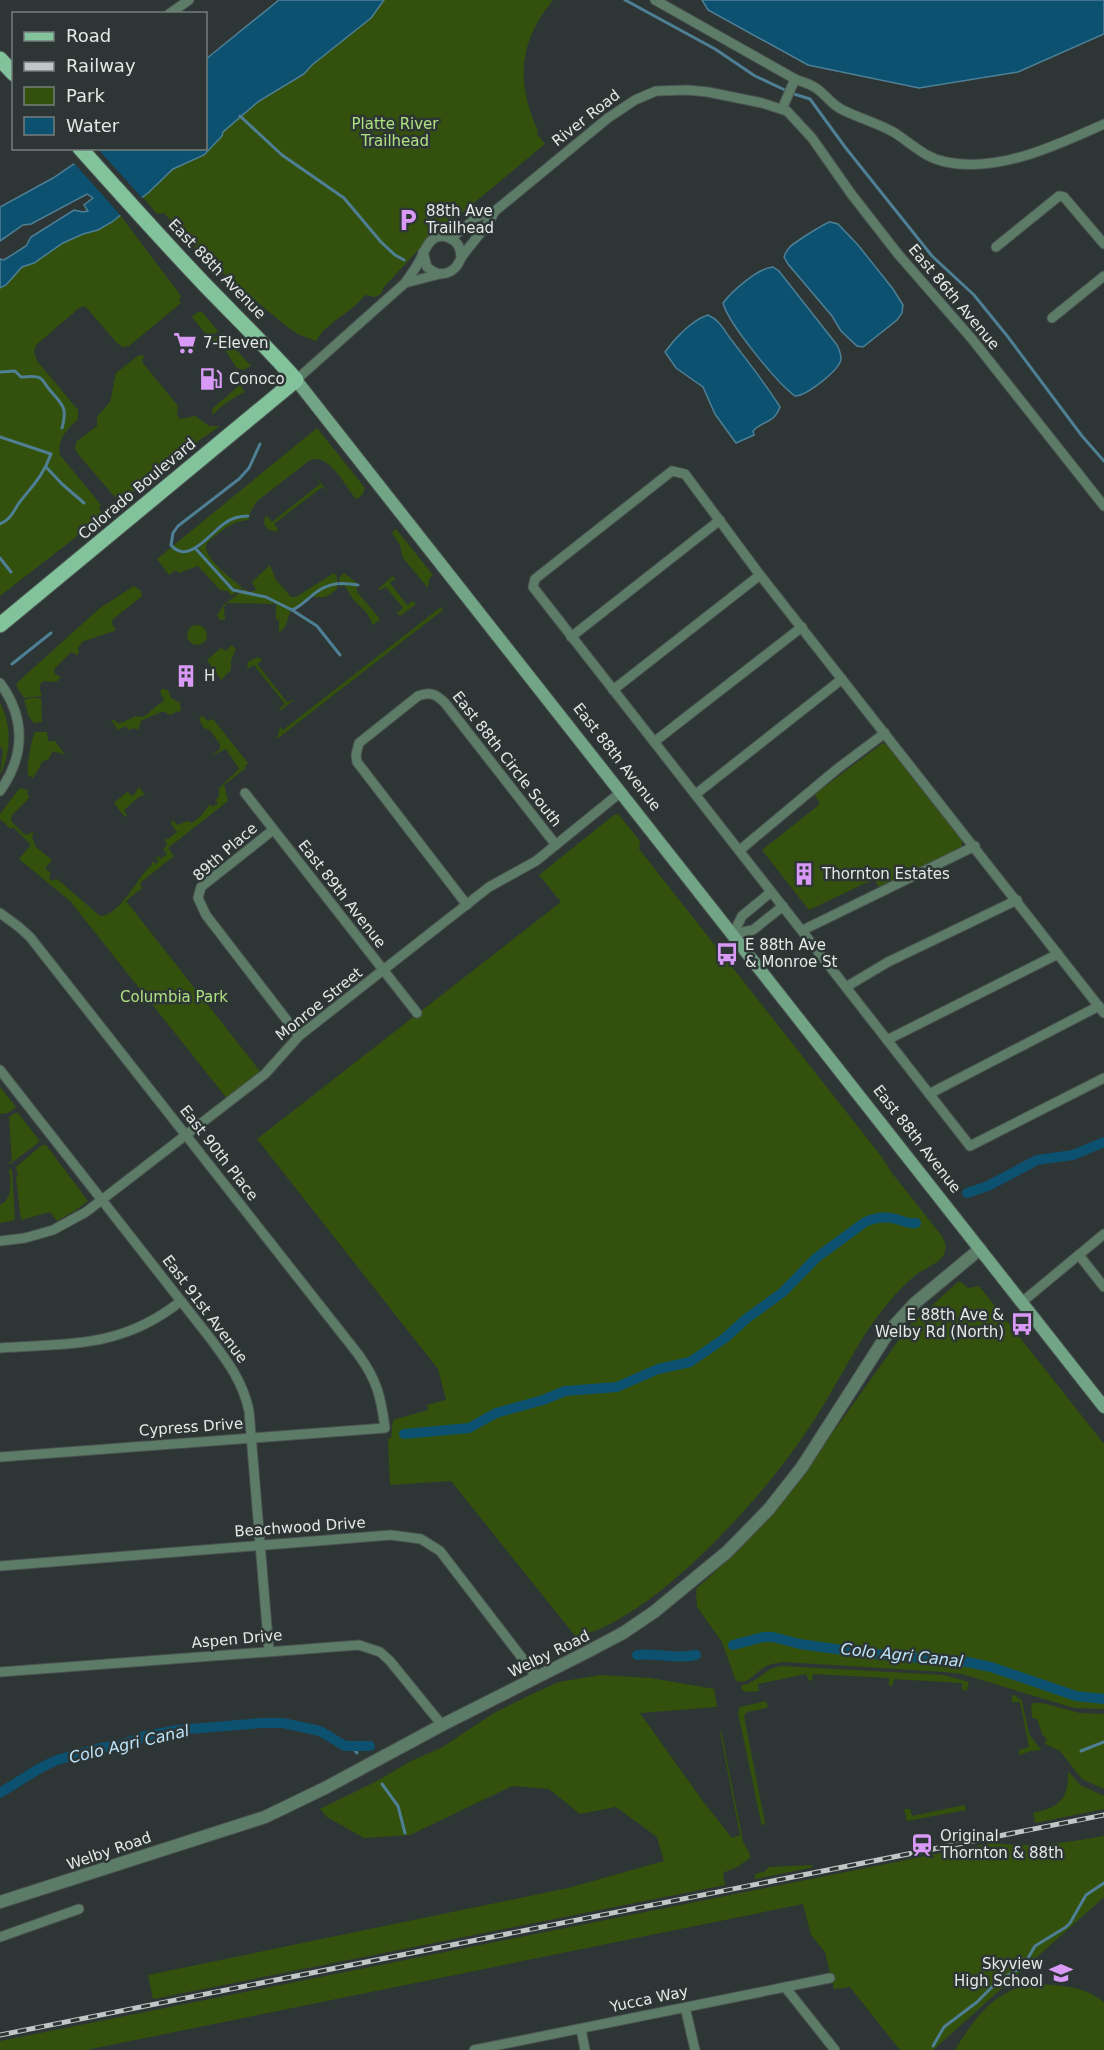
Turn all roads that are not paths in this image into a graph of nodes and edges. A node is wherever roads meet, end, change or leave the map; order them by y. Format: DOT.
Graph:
graph roads {
  1 [pos="189,0"];
  2 [pos="655,0"];
  3 [pos="172,12"];
  4 [pos="0,59"];
  5 [pos="12,72"];
  6 [pos="794,82"];
  7 [pos="784,105"];
  8 [pos="1104,124"];
  9 [pos="82,150"];
  10 [pos="495,211"];
  11 [pos="451,238"];
  12 [pos="1104,243"];
  13 [pos="996,247"];
  14 [pos="423,252"];
  15 [pos="461,258"];
  16 [pos="440,274"];
  17 [pos="1104,276"];
  18 [pos="405,283"];
  19 [pos="1052,318"];
  20 [pos="296,380"];
  21 [pos="1104,506"];
  22 [pos="720,520"];
  23 [pos="760,574"];
  24 [pos="0,625"];
  25 [pos="801,627"];
  26 [pos="571,637"];
  27 [pos="842,679"];
  28 [pos="0,683"];
  29 [pos="613,690"];
  30 [pos="885,733"];
  31 [pos="654,742"];
  32 [pos="0,791"];
  33 [pos="621,792"];
  34 [pos="245,793"];
  35 [pos="696,794"];
  36 [pos="273,830"];
  37 [pos="556,844"];
  38 [pos="975,846"];
  39 [pos="740,850"];
  40 [pos="771,892"];
  41 [pos="1017,900"];
  42 [pos="467,904"];
  43 [pos="783,906"];
  44 [pos="0,913"];
  45 [pos="802,930"];
  46 [pos="733,934"];
  47 [pos="1058,954"];
  48 [pos="384,971"];
  49 [pos="846,987"];
  50 [pos="1101,1010"];
  51 [pos="417,1013"];
  52 [pos="299,1036"];
  53 [pos="887,1040"];
  54 [pos="0,1070"];
  55 [pos="1104,1078"];
  56 [pos="929,1094"];
  57 [pos="186,1135"];
  58 [pos="102,1200"];
  59 [pos="1104,1234"];
  60 [pos="0,1241"];
  61 [pos="980,1249"];
  62 [pos="1078,1255"];
  63 [pos="1104,1287"];
  64 [pos="181,1301"];
  65 [pos="1022,1302"];
  66 [pos="0,1348"];
  67 [pos="1104,1407"];
  68 [pos="385,1428"];
  69 [pos="252,1437"];
  70 [pos="0,1457"];
  71 [pos="259,1545"];
  72 [pos="0,1566"];
  73 [pos="269,1651"];
  74 [pos="0,1672"];
  75 [pos="536,1676"];
  76 [pos="442,1725"];
  77 [pos="0,1902"];
  78 [pos="79,1909"];
  79 [pos="0,1937"];
  80 [pos="830,1978"];
  81 [pos="785,1987"];
  82 [pos="685,2007"];
  83 [pos="580,2029"];
  84 [pos="476,2050"];
  85 [pos="585,2050"];
  86 [pos="695,2050"];
  87 [pos="834,2050"];
  1 -- 3 [label="street"];
  2 -- 6 [label="street"];
  4 -- 5 [label="main road"];
  6 -- 7 [label="street"];
  6 -- 8 [label="street"];
  7 -- 10 [label="street, River Road"];
  7 -- 21 [label="street, East 86th Avenue"];
  9 -- 20 [label="main road, East 88th Avenue"];
  10 -- 11 [label="street, River Road"];
  10 -- 15 [label="street, River Road"];
  11 -- 14 [label="street"];
  11 -- 15 [label="street"];
  12 -- 13 [label="street"];
  14 -- 16 [label="street"];
  14 -- 18 [label="street"];
  15 -- 16 [label="street"];
  16 -- 18 [label="street"];
  17 -- 19 [label="street"];
  18 -- 20 [label="street"];
  20 -- 24 [label="main road, Colorado Boulevard"];
  20 -- 33 [label="main road, East 88th Avenue"];
  22 -- 23 [label="street"];
  22 -- 26 [label="street"];
  22 -- 26 [label="street"];
  23 -- 25 [label="street"];
  23 -- 29 [label="street"];
  25 -- 27 [label="street"];
  25 -- 31 [label="street"];
  26 -- 29 [label="street"];
  27 -- 30 [label="street"];
  27 -- 35 [label="street"];
  28 -- 32 [label="street"];
  29 -- 31 [label="street"];
  30 -- 38 [label="street"];
  30 -- 39 [label="street"];
  31 -- 35 [label="street"];
  33 -- 37 [label="street, Monroe Street"];
  33 -- 46 [label="main road, East 88th Avenue"];
  34 -- 36 [label="street, East 89th Avenue"];
  35 -- 39 [label="street"];
  36 -- 48 [label="street, East 89th Avenue"];
  36 -- 52 [label="street, 89th Place"];
  37 -- 42 [label="street, Monroe Street"];
  37 -- 42 [label="street, East 88th Circle South"];
  38 -- 41 [label="street"];
  38 -- 45 [label="street"];
  39 -- 40 [label="street"];
  40 -- 43 [label="street"];
  40 -- 46 [label="street"];
  41 -- 47 [label="street"];
  41 -- 49 [label="street"];
  42 -- 48 [label="street, Monroe Street"];
  43 -- 45 [label="street"];
  43 -- 46 [label="street"];
  44 -- 57 [label="street, East 90th Place"];
  45 -- 49 [label="street"];
  46 -- 61 [label="main road, East 88th Avenue"];
  47 -- 50 [label="street"];
  47 -- 53 [label="street"];
  48 -- 51 [label="street, East 89th Avenue"];
  48 -- 52 [label="street, Monroe Street"];
  49 -- 53 [label="street"];
  50 -- 56 [label="street"];
  52 -- 57 [label="street, Monroe Street"];
  53 -- 56 [label="street"];
  54 -- 58 [label="street, East 91st Avenue"];
  55 -- 56 [label="street"];
  57 -- 58 [label="street, Monroe Street"];
  57 -- 68 [label="street, East 90th Place"];
  58 -- 60 [label="street, Monroe Street"];
  58 -- 64 [label="street, East 91st Avenue"];
  59 -- 62 [label="street"];
  61 -- 65 [label="main road, East 88th Avenue"];
  61 -- 75 [label="street, Welby Road"];
  62 -- 63 [label="street"];
  62 -- 65 [label="street"];
  64 -- 66 [label="street"];
  64 -- 69 [label="street, East 91st Avenue"];
  65 -- 67 [label="main road, East 88th Avenue"];
  68 -- 69 [label="street, Cypress Drive"];
  69 -- 70 [label="street, Cypress Drive"];
  69 -- 71 [label="street, East 91st Avenue"];
  71 -- 72 [label="street, Beachwood Drive"];
  71 -- 73 [label="street, East 91st Avenue"];
  71 -- 75 [label="street, Beachwood Drive"];
  73 -- 74 [label="street, Aspen Drive"];
  73 -- 76 [label="street, Aspen Drive"];
  75 -- 76 [label="street, Welby Road"];
  76 -- 77 [label="street, Welby Road"];
  78 -- 79 [label="street"];
  80 -- 81 [label="street, Yucca Way"];
  81 -- 82 [label="street, Yucca Way"];
  81 -- 87 [label="street"];
  82 -- 83 [label="street, Yucca Way"];
  82 -- 86 [label="street"];
  83 -- 84 [label="street, Yucca Way"];
  83 -- 85 [label="street"];
}
